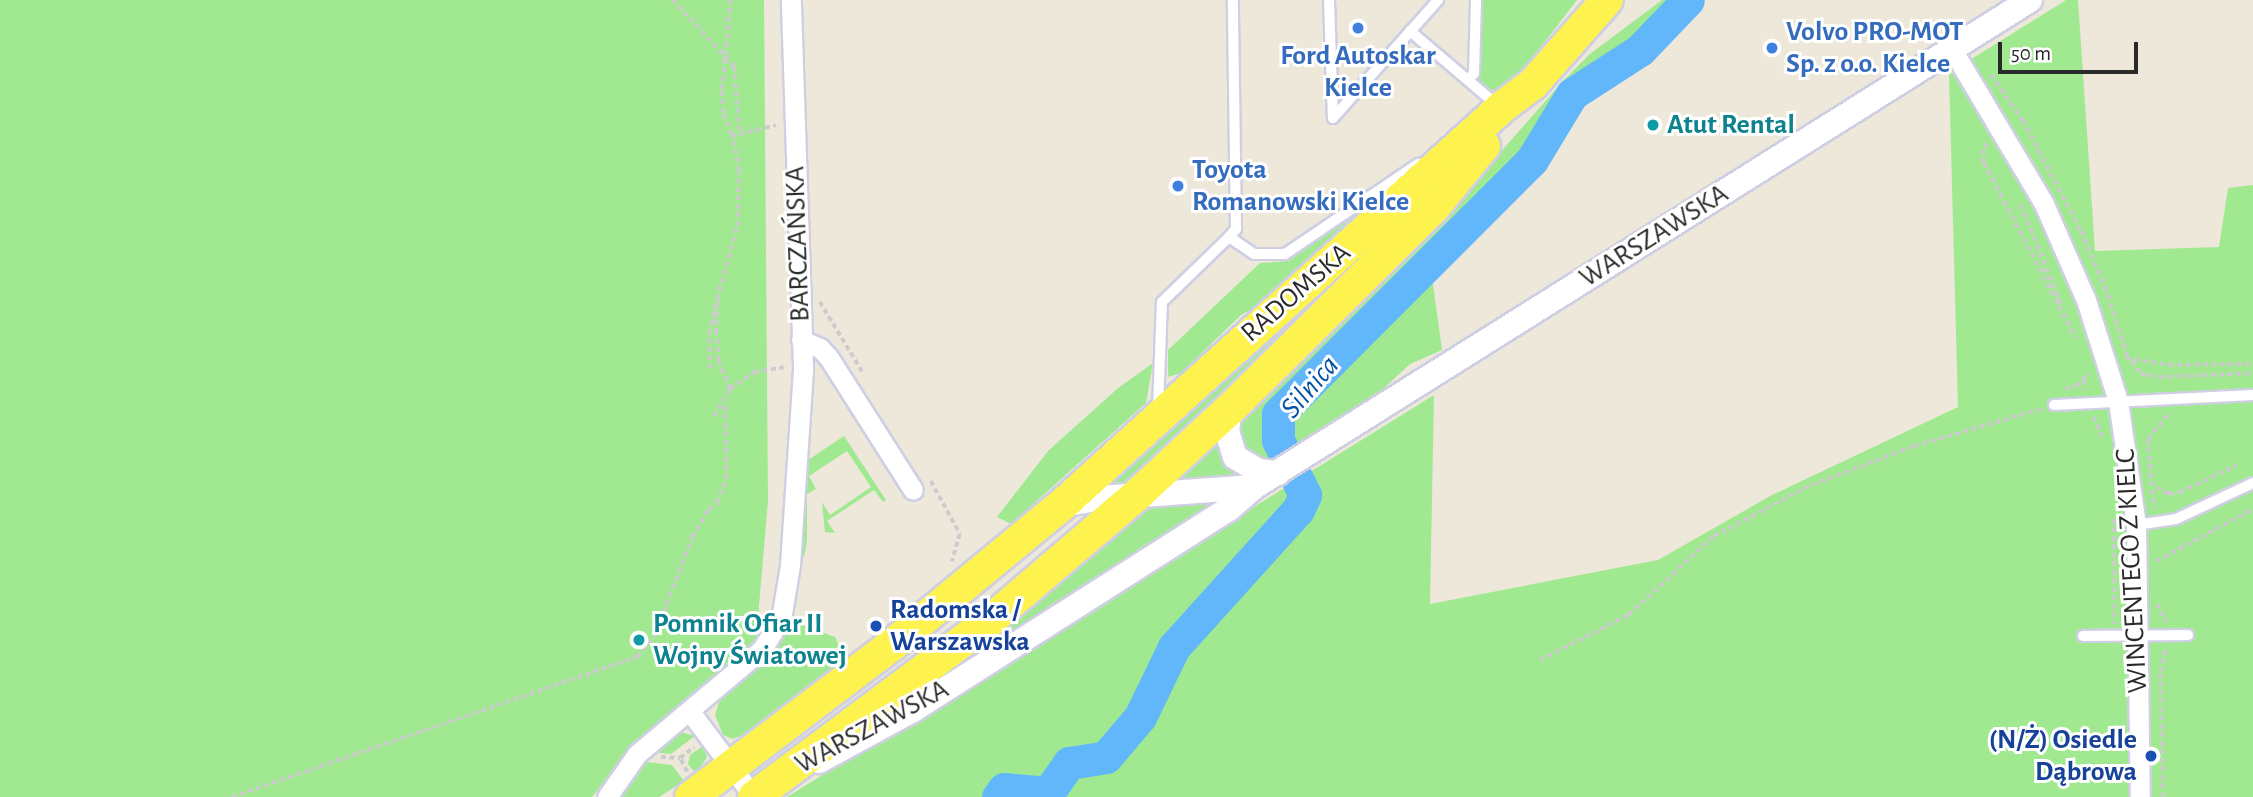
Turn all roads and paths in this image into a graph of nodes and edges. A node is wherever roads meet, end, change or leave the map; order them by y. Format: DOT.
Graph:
graph roads {
  1 [pos="673,0"];
  2 [pos="731,0"];
  3 [pos="791,0"];
  4 [pos="1233,0"];
  5 [pos="1329,0"];
  6 [pos="1438,0"];
  7 [pos="1476,0"];
  8 [pos="1607,0"];
  9 [pos="2030,0"];
  10 [pos="1410,31"];
  11 [pos="1952,49"];
  12 [pos="725,57"];
  13 [pos="1983,66"];
  14 [pos="1468,80"];
  15 [pos="1532,85"];
  16 [pos="1496,112"];
  17 [pos="793,127"];
  18 [pos="740,131"];
  19 [pos="1985,132"];
  20 [pos="733,136"];
  21 [pos="1998,138"];
  22 [pos="1997,154"];
  23 [pos="2019,200"];
  24 [pos="1229,237"];
  25 [pos="717,299"];
  26 [pos="801,340"];
  27 [pos="2130,359"];
  28 [pos="2253,364"];
  29 [pos="789,366"];
  30 [pos="710,369"];
  31 [pos="2253,373"];
  32 [pos="2169,376"];
  33 [pos="2084,380"];
  34 [pos="2169,387"];
  35 [pos="730,388"];
  36 [pos="2253,395"];
  37 [pos="2087,401"];
  38 [pos="2118,401"];
  39 [pos="725,402"];
  40 [pos="2053,405"];
  41 [pos="1230,410"];
  42 [pos="1157,415"];
  43 [pos="714,416"];
  44 [pos="2167,420"];
  45 [pos="2148,439"];
  46 [pos="2105,445"];
  47 [pos="2237,465"];
  48 [pos="1278,473"];
  49 [pos="2253,483"];
  50 [pos="2155,485"];
  51 [pos="1254,487"];
  52 [pos="913,490"];
  53 [pos="1137,495"];
  54 [pos="1062,505"];
  55 [pos="2113,509"];
  56 [pos="2253,509"];
  57 [pos="2136,525"];
  58 [pos="960,534"];
  59 [pos="2156,561"];
  60 [pos="951,564"];
  61 [pos="2115,635"];
  62 [pos="2137,635"];
  63 [pos="2188,635"];
  64 [pos="2083,636"];
  65 [pos="2168,643"];
  66 [pos="1540,660"];
  67 [pos="691,713"];
  68 [pos="701,741"];
  69 [pos="732,767"];
  70 [pos="786,775"];
  71 [pos="692,789"];
  72 [pos="232,797"];
  73 [pos="607,797"];
  74 [pos="754,797"];
  75 [pos="2140,797"];
  76 [pos="2163,797"];
  1 -- 12 [label="path"];
  2 -- 12 [label="path"];
  3 -- 17 [label="street, BARCZAŃSKA"];
  4 -- 24 [label="lane"];
  5 -- 10 [label="lane"];
  6 -- 10 [label="lane"];
  7 -- 14 [label="lane"];
  8 -- 15 [label="main road, RADOMSKA"];
  9 -- 11 [label="street, WARSZAWSKA"];
  10 -- 14 [label="lane"];
  11 -- 21 [label="street, WINCENTEGO Z KIELC"];
  11 -- 48 [label="street, WARSZAWSKA"];
  12 -- 18 [label="path"];
  12 -- 20 [label="path"];
  13 -- 27 [label="path"];
  14 -- 16 [label="lane"];
  15 -- 16 [label="main road, RADOMSKA"];
  15 -- 41 [label="main road, RADOMSKA"];
  16 -- 24 [label="lane"];
  16 -- 42 [label="main road, RADOMSKA"];
  17 -- 18 [label="path"];
  17 -- 26 [label="street, BARCZAŃSKA"];
  18 -- 20 [label="path"];
  19 -- 21 [label="path"];
  20 -- 25 [label="path"];
  21 -- 22 [label="path"];
  21 -- 23 [label="path"];
  21 -- 38 [label="street, WINCENTEGO Z KIELC"];
  24 -- 42 [label="lane"];
  25 -- 30 [label="path"];
  25 -- 35 [label="path"];
  26 -- 52 [label="street, BARCZAŃSKA"];
  26 -- 67 [label="street"];
  27 -- 28 [label="path"];
  27 -- 32 [label="path"];
  29 -- 35 [label="path"];
  31 -- 32 [label="path"];
  32 -- 34 [label="path"];
  33 -- 37 [label="path"];
  35 -- 39 [label="path"];
  36 -- 38 [label="lane"];
  37 -- 38 [label="lane"];
  37 -- 40 [label="lane"];
  37 -- 46 [label="path"];
  38 -- 57 [label="street, WINCENTEGO Z KIELC"];
  39 -- 43 [label="path"];
  39 -- 72 [label="path"];
  40 -- 66 [label="path"];
  41 -- 48 [label="street"];
  41 -- 53 [label="main road, WARSZAWSKA"];
  42 -- 54 [label="main road, RADOMSKA"];
  44 -- 45 [label="path"];
  47 -- 50 [label="path"];
  48 -- 51 [label="street, WARSZAWSKA"];
  49 -- 57 [label="lane"];
  51 -- 53 [label="street, WARSZAWSKA"];
  51 -- 70 [label="street, WARSZAWSKA"];
  53 -- 54 [label="street, WARSZAWSKA"];
  53 -- 70 [label="main road, WARSZAWSKA"];
  54 -- 69 [label="main road, WARSZAWSKA"];
  55 -- 61 [label="path"];
  56 -- 59 [label="path"];
  57 -- 62 [label="street, WINCENTEGO Z KIELC"];
  58 -- 60 [label="path"];
  61 -- 62 [label="lane"];
  61 -- 64 [label="lane"];
  62 -- 63 [label="lane"];
  62 -- 75 [label="street, WINCENTEGO Z KIELC"];
  65 -- 76 [label="path"];
  67 -- 69 [label="street"];
  67 -- 73 [label="street"];
  68 -- 71 [label="path"];
  69 -- 71 [label="main road, WARSZAWSKA"];
  69 -- 74 [label="street"];
  70 -- 74 [label="main road"];
}
